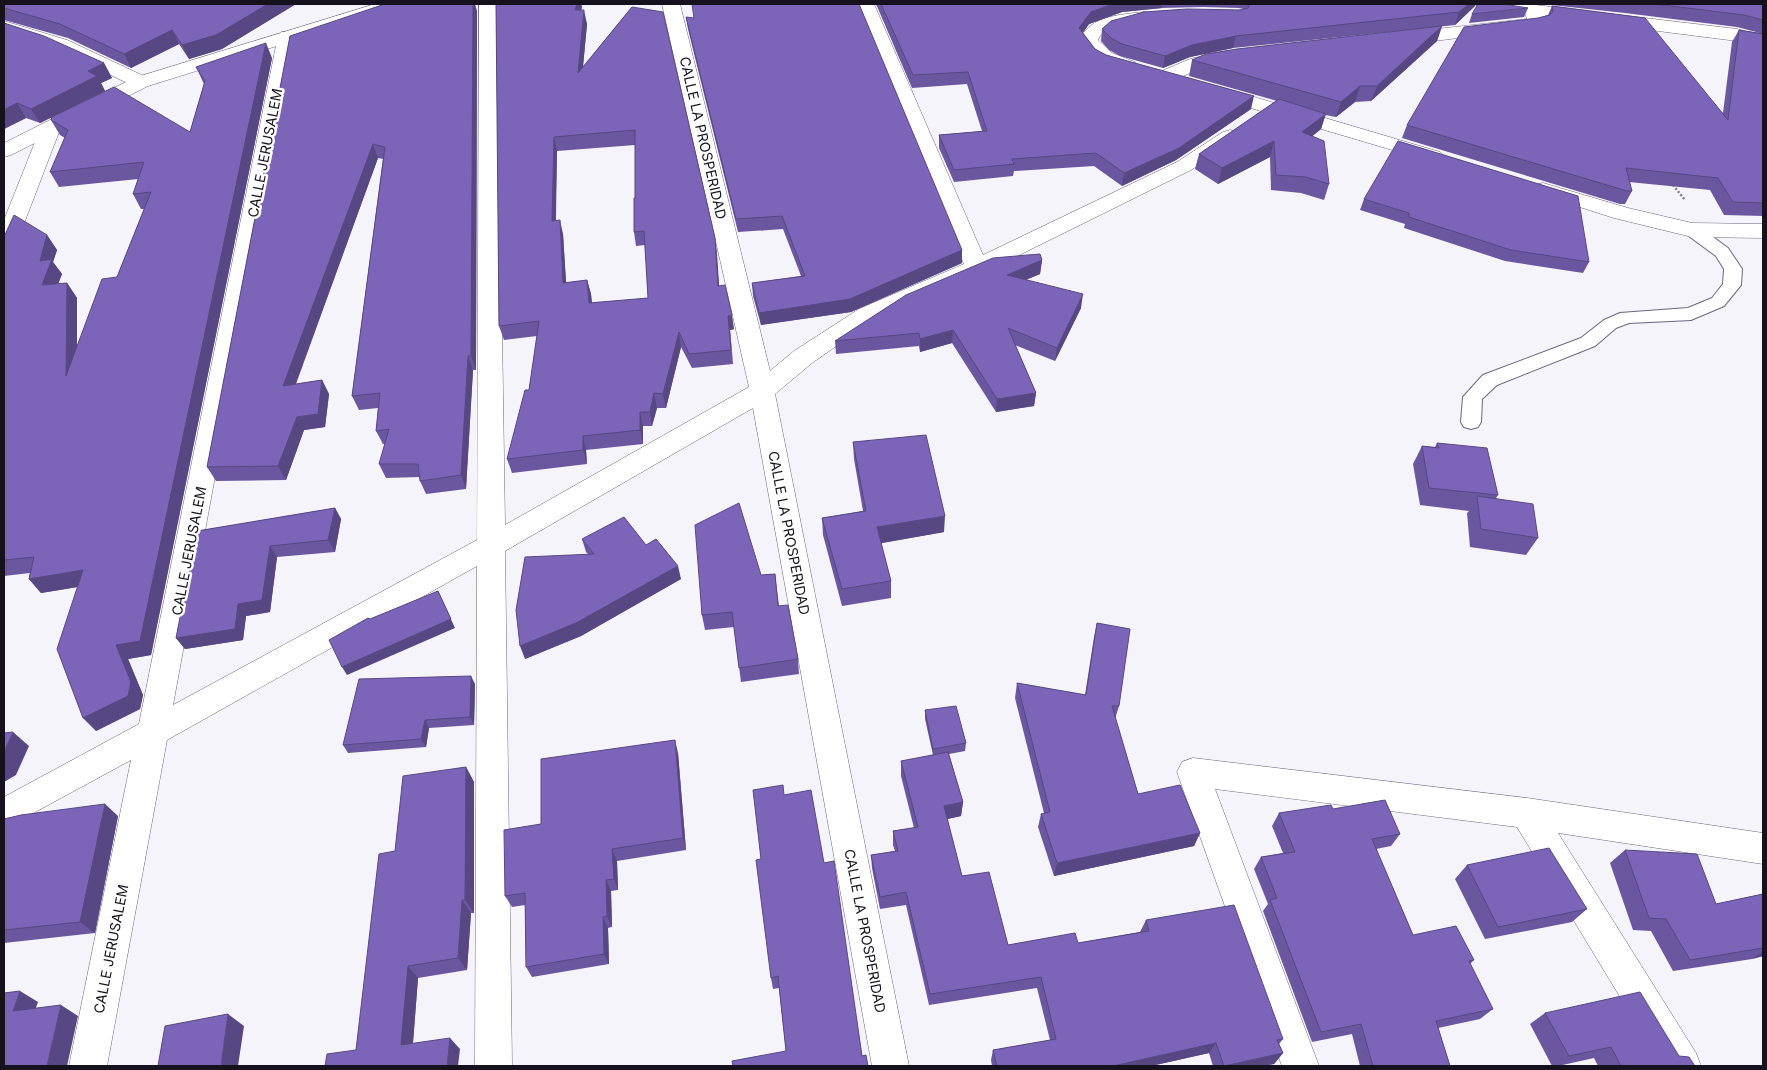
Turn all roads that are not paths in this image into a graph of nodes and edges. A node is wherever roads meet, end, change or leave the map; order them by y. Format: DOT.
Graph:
graph roads {
  1 [pos="393,4"];
  2 [pos="488,4"];
  3 [pos="671,4"];
  4 [pos="865,4"];
  5 [pos="1485,4"];
  6 [pos="1533,10"];
  7 [pos="1159,16"];
  8 [pos="4,26"];
  9 [pos="287,36"];
  10 [pos="1387,41"];
  11 [pos="1763,41"];
  12 [pos="1243,55"];
  13 [pos="1164,77"];
  14 [pos="141,82"];
  15 [pos="1271,106"];
  16 [pos="51,127"];
  17 [pos="4,151"];
  18 [pos="1452,161"];
  19 [pos="1527,184"];
  20 [pos="1701,230"];
  21 [pos="1763,231"];
  22 [pos="4,247"];
  23 [pos="976,267"];
  24 [pos="762,391"];
  25 [pos="1471,422"];
  26 [pos="492,545"];
  27 [pos="154,732"];
  28 [pos="1527,813"];
  29 [pos="4,814"];
  30 [pos="1763,848"];
  31 [pos="88,1066"];
  32 [pos="494,1066"];
  33 [pos="891,1066"];
  34 [pos="1300,1066"];
  35 [pos="1682,1066"];
  1 -- 9 [label="street"];
  2 -- 26 [label="street"];
  3 -- 24 [label="street, CALLE LA PROSPERIDAD"];
  4 -- 23 [label="street"];
  5 -- 6 [label="street"];
  6 -- 10 [label="street"];
  6 -- 11 [label="street"];
  7 -- 13 [label="street"];
  8 -- 14 [label="street"];
  9 -- 14 [label="street"];
  9 -- 27 [label="street, CALLE JERUSALEM"];
  12 -- 13 [label="street"];
  13 -- 15 [label="street"];
  14 -- 16 [label="street"];
  15 -- 18 [label="street"];
  15 -- 23 [label="street"];
  16 -- 17 [label="street"];
  16 -- 22 [label="street"];
  19 -- 20 [label="street"];
  20 -- 21 [label="street"];
  20 -- 25 [label="lane"];
  23 -- 24 [label="street"];
  24 -- 26 [label="street"];
  24 -- 33 [label="street, CALLE LA PROSPERIDAD"];
  26 -- 27 [label="street"];
  26 -- 32 [label="street"];
  27 -- 29 [label="street"];
  27 -- 31 [label="street, CALLE JERUSALEM"];
  28 -- 30 [label="street"];
  28 -- 34 [label="street"];
  28 -- 35 [label="street"];
}
